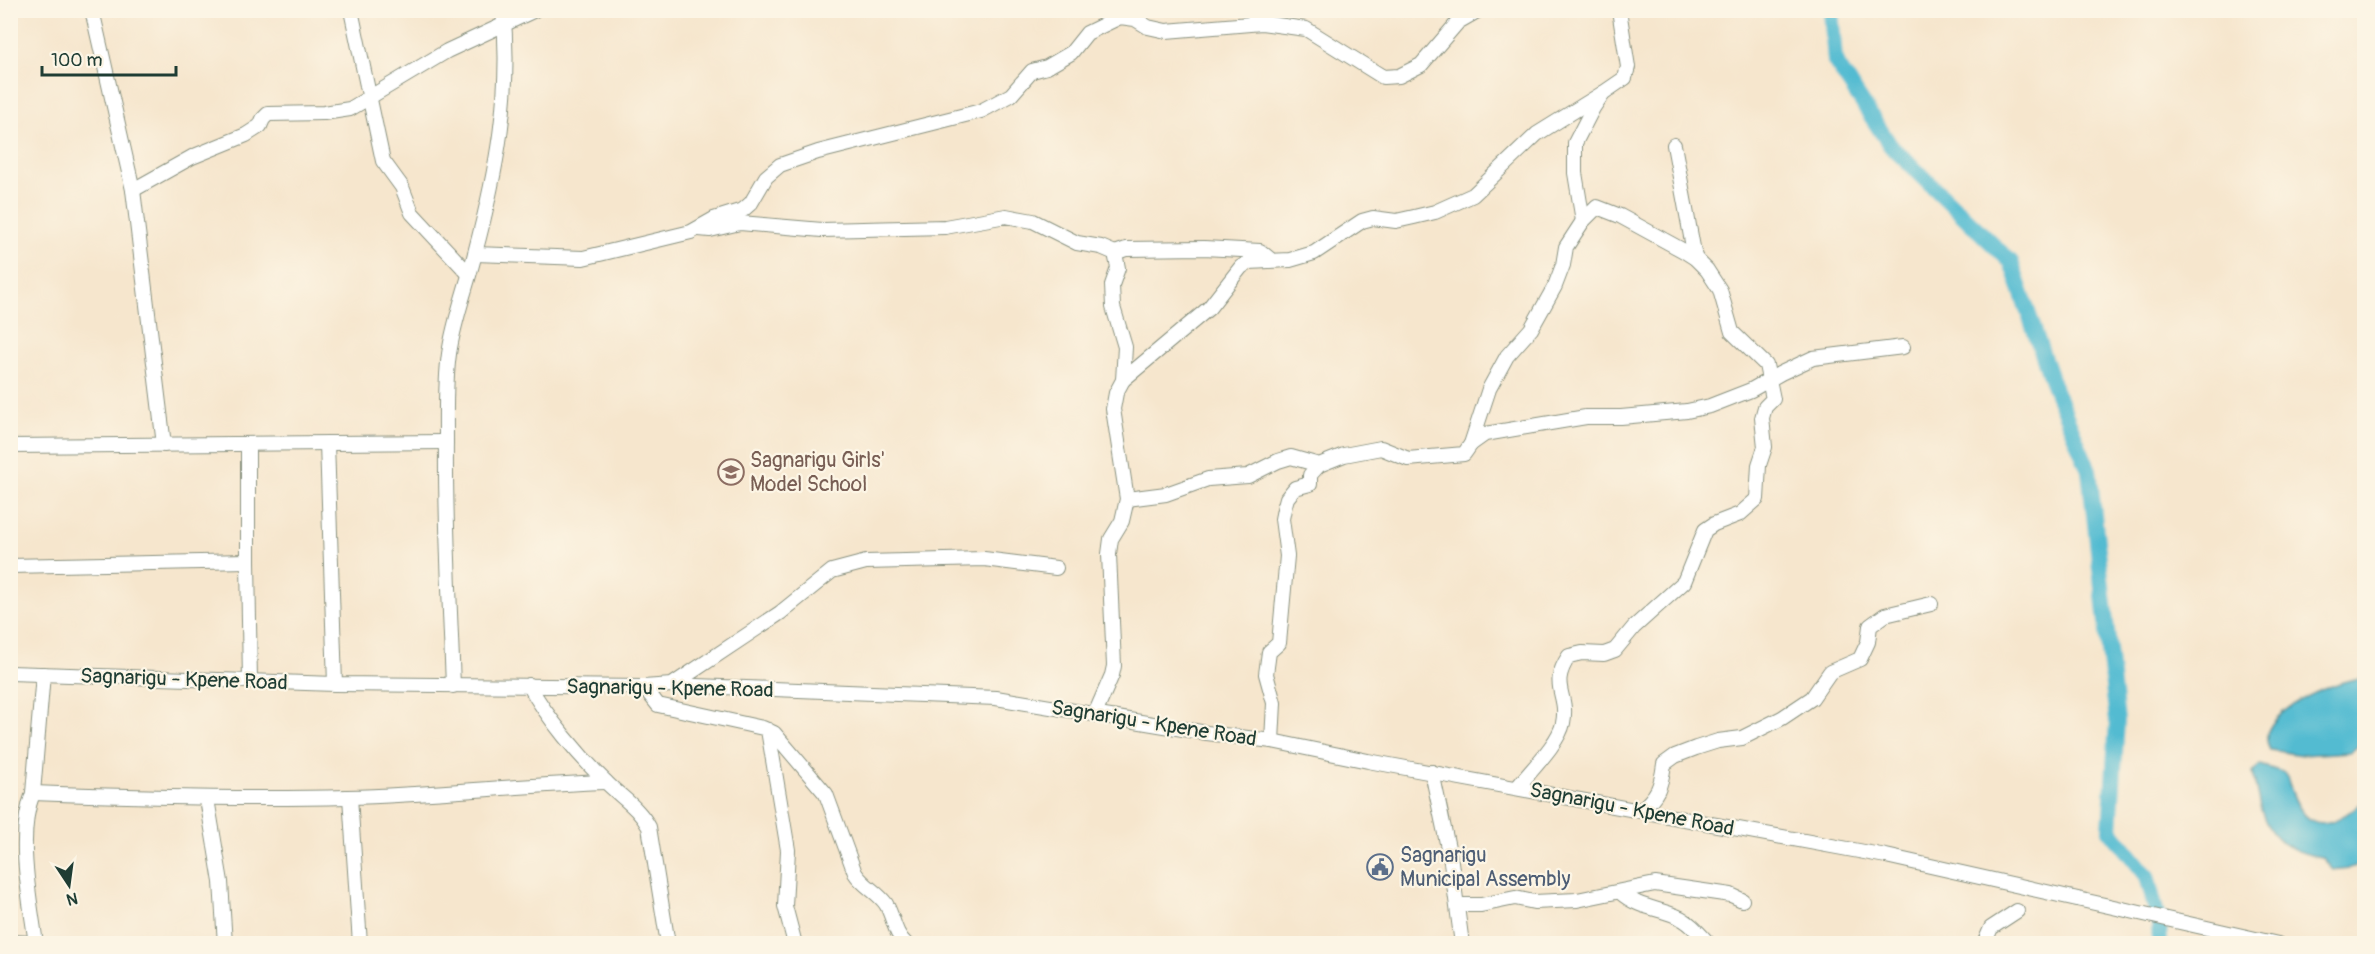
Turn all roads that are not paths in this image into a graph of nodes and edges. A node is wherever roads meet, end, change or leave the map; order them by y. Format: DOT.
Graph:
graph roads {
  1 [pos="92,10"];
  2 [pos="351,10"];
  3 [pos="535,10"];
  4 [pos="1479,10"];
  5 [pos="1619,10"];
  6 [pos="523,14"];
  7 [pos="504,18"];
  8 [pos="1604,93"];
  9 [pos="368,99"];
  10 [pos="1674,145"];
  11 [pos="133,190"];
  12 [pos="1583,221"];
  13 [pos="697,229"];
  14 [pos="475,254"];
  15 [pos="1114,254"];
  16 [pos="1695,258"];
  17 [pos="1271,260"];
  18 [pos="469,274"];
  19 [pos="1903,347"];
  20 [pos="1123,380"];
  21 [pos="1770,380"];
  22 [pos="446,442"];
  23 [pos="327,443"];
  24 [pos="248,444"];
  25 [pos="1471,444"];
  26 [pos="10,446"];
  27 [pos="164,446"];
  28 [pos="1319,465"];
  29 [pos="1127,500"];
  30 [pos="248,561"];
  31 [pos="10,566"];
  32 [pos="1056,568"];
  33 [pos="1931,604"];
  34 [pos="10,673"];
  35 [pos="43,674"];
  36 [pos="250,681"];
  37 [pos="335,684"];
  38 [pos="529,685"];
  39 [pos="672,685"];
  40 [pos="453,686"];
  41 [pos="644,687"];
  42 [pos="1095,714"];
  43 [pos="768,730"];
  44 [pos="1272,741"];
  45 [pos="1432,772"];
  46 [pos="606,783"];
  47 [pos="1517,788"];
  48 [pos="33,793"];
  49 [pos="350,797"];
  50 [pos="207,799"];
  51 [pos="1640,811"];
  52 [pos="1620,892"];
  53 [pos="1742,900"];
  54 [pos="1458,905"];
  55 [pos="2017,911"];
  56 [pos="10,942"];
  57 [pos="36,943"];
  58 [pos="225,944"];
  59 [pos="360,944"];
  60 [pos="668,944"];
  61 [pos="795,944"];
  62 [pos="906,944"];
  63 [pos="1462,944"];
  64 [pos="1709,944"];
  65 [pos="1984,944"];
  66 [pos="2278,944"];
  1 -- 11 [label="street"];
  2 -- 9 [label="street"];
  3 -- 6 [label="street"];
  4 -- 13 [label="street"];
  5 -- 8 [label="street"];
  6 -- 7 [label="street"];
  7 -- 9 [label="street"];
  7 -- 14 [label="street"];
  8 -- 12 [label="street"];
  8 -- 17 [label="street"];
  9 -- 11 [label="street"];
  9 -- 18 [label="street"];
  10 -- 16 [label="street"];
  11 -- 27 [label="street"];
  12 -- 16 [label="street"];
  12 -- 25 [label="street"];
  13 -- 14 [label="street"];
  13 -- 15 [label="street"];
  14 -- 18 [label="street"];
  15 -- 17 [label="street"];
  15 -- 20 [label="street"];
  16 -- 21 [label="street"];
  17 -- 20 [label="street"];
  18 -- 22 [label="street"];
  19 -- 21 [label="street"];
  20 -- 29 [label="street"];
  21 -- 25 [label="street"];
  21 -- 47 [label="street"];
  22 -- 23 [label="street"];
  22 -- 40 [label="street"];
  23 -- 24 [label="street"];
  23 -- 37 [label="street"];
  24 -- 27 [label="street"];
  24 -- 30 [label="street"];
  25 -- 28 [label="street"];
  26 -- 27 [label="street"];
  28 -- 29 [label="street"];
  28 -- 44 [label="street"];
  29 -- 42 [label="street"];
  30 -- 31 [label="street"];
  30 -- 36 [label="street"];
  32 -- 39 [label="street"];
  33 -- 51 [label="street"];
  34 -- 35 [label="street, Sagnarigu - Kpene Road"];
  35 -- 36 [label="street, Sagnarigu - Kpene Road"];
  35 -- 48 [label="street"];
  36 -- 37 [label="street, Sagnarigu - Kpene Road"];
  37 -- 40 [label="street, Sagnarigu - Kpene Road"];
  38 -- 40 [label="street, Sagnarigu - Kpene Road"];
  38 -- 41 [label="street, Sagnarigu - Kpene Road"];
  38 -- 46 [label="street"];
  39 -- 41 [label="street, Sagnarigu - Kpene Road"];
  39 -- 42 [label="street, Sagnarigu - Kpene Road"];
  41 -- 43 [label="street"];
  42 -- 44 [label="street, Sagnarigu - Kpene Road"];
  43 -- 61 [label="street"];
  43 -- 62 [label="street"];
  44 -- 45 [label="street, Sagnarigu - Kpene Road"];
  45 -- 47 [label="street, Sagnarigu - Kpene Road"];
  45 -- 54 [label="street"];
  46 -- 49 [label="street"];
  46 -- 60 [label="street"];
  47 -- 51 [label="street, Sagnarigu - Kpene Road"];
  48 -- 50 [label="street"];
  48 -- 57 [label="street"];
  49 -- 50 [label="street"];
  49 -- 59 [label="street"];
  50 -- 58 [label="street"];
  51 -- 66 [label="street, Sagnarigu - Kpene Road"];
  52 -- 53 [label="street"];
  52 -- 54 [label="street"];
  52 -- 64 [label="street"];
  54 -- 63 [label="street"];
  55 -- 65 [label="street"];
  56 -- 57 [label="street"];
}
